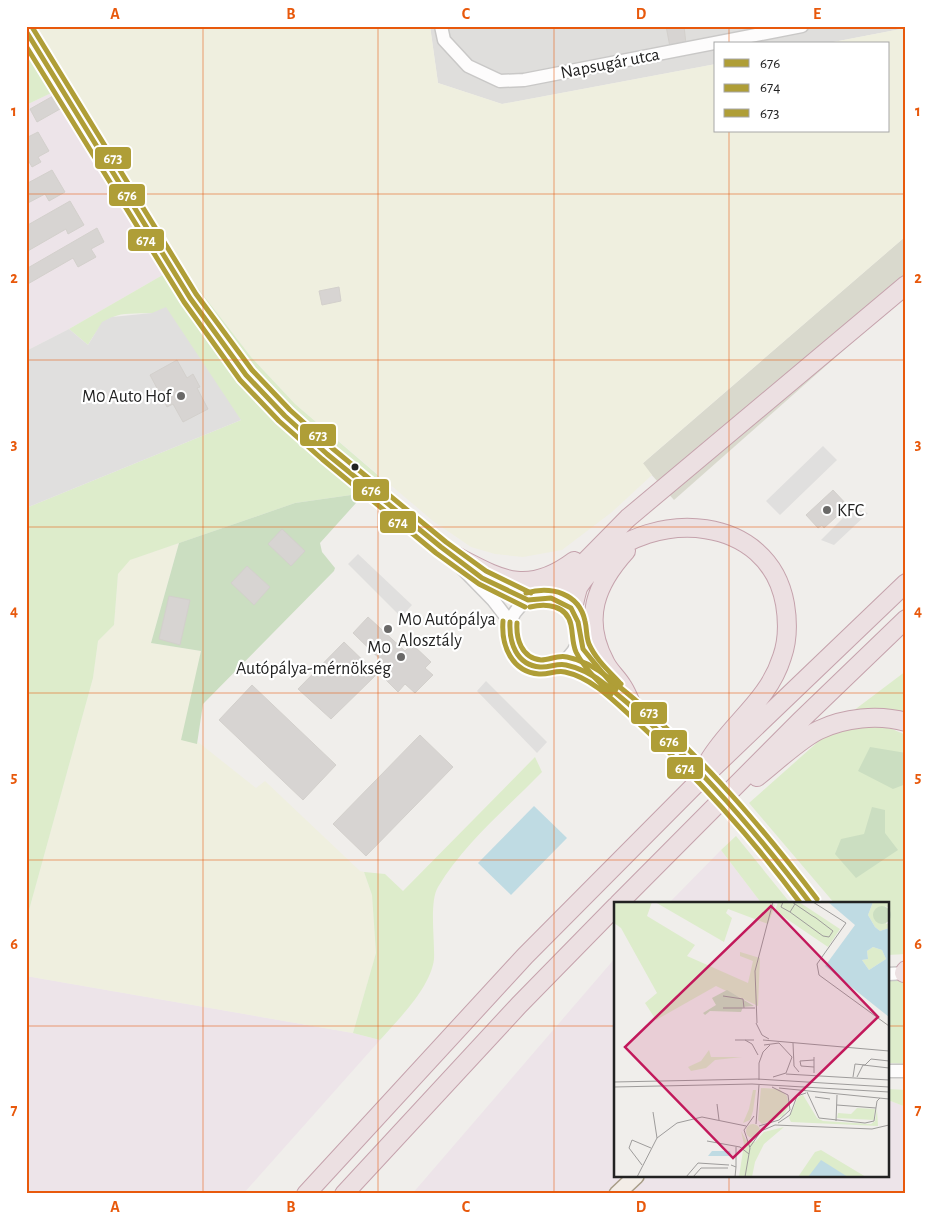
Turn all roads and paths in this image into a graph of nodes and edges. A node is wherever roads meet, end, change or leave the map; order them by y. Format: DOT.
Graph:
graph roads {
  1 [pos="441,26"];
  2 [pos="802,26"];
  3 [pos="26,31"];
  4 [pos="720,42"];
  5 [pos="714,43"];
  6 [pos="906,285"];
  7 [pos="652,534"];
  8 [pos="607,538"];
  9 [pos="446,551"];
  10 [pos="906,583"];
  11 [pos="545,596"];
  12 [pos="528,600"];
  13 [pos="573,610"];
  14 [pos="906,620"];
  15 [pos="510,622"];
  16 [pos="579,639"];
  17 [pos="560,663"];
  18 [pos="633,708"];
  19 [pos="906,722"];
  20 [pos="694,786"];
  21 [pos="691,828"];
  22 [pos="620,902"];
  23 [pos="809,902"];
  24 [pos="614,908"];
  25 [pos="890,1071"];
  26 [pos="906,1071"];
  27 [pos="634,1178"];
  28 [pos="306,1194"];
  29 [pos="344,1194"];
  30 [pos="617,1194"];
  1 -- 5 [label="street, Napsugár utca"];
  2 -- 4 [label="street, Napsugár utca"];
  3 -- 9 [label="street"];
  6 -- 8 [label="highway"];
  7 -- 13 [label="highway"];
  7 -- 18 [label="highway"];
  7 -- 20 [label="highway"];
  8 -- 9 [label="highway"];
  8 -- 11 [label="highway"];
  9 -- 12 [label="street"];
  9 -- 15 [label="street"];
  10 -- 20 [label="highway"];
  11 -- 12 [label="street"];
  11 -- 13 [label="street"];
  12 -- 15 [label="street"];
  13 -- 16 [label="street"];
  14 -- 21 [label="highway"];
  15 -- 17 [label="street"];
  16 -- 17 [label="street"];
  16 -- 18 [label="street"];
  17 -- 18 [label="street"];
  18 -- 23 [label="street, bridge"];
  19 -- 21 [label="highway"];
  20 -- 28 [label="highway"];
  21 -- 22 [label="highway"];
  24 -- 29 [label="highway"];
  25 -- 26 [label="street"];
  27 -- 30 [label="main road"];
}
